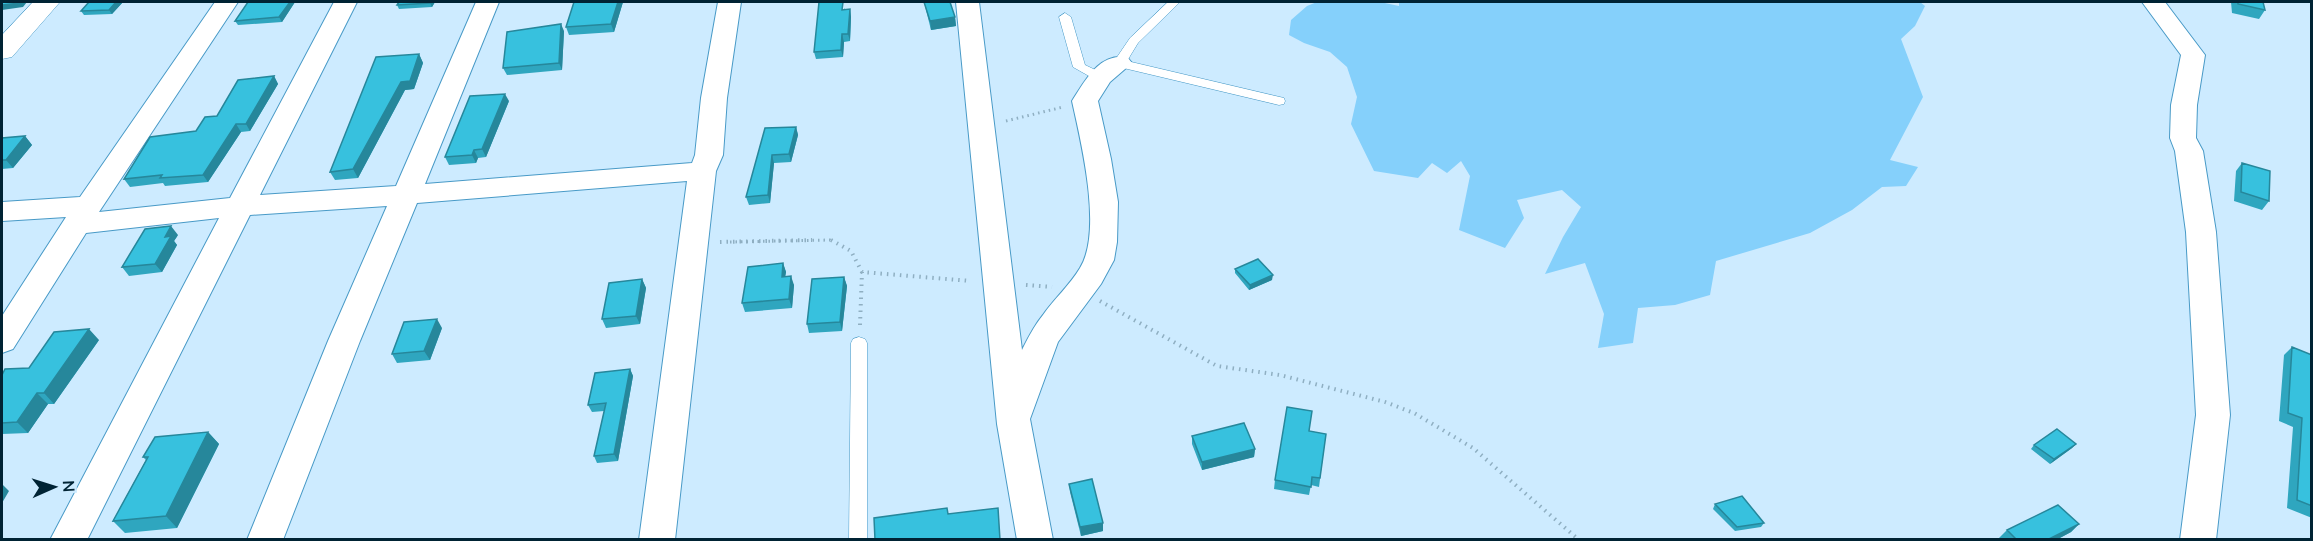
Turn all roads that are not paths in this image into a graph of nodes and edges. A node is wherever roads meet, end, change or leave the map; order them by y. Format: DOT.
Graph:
graph roads {
  1 [pos="46,2"];
  2 [pos="226,2"];
  3 [pos="345,2"];
  4 [pos="487,2"];
  5 [pos="736,2"];
  6 [pos="967,2"];
  7 [pos="1174,2"];
  8 [pos="2152,2"];
  9 [pos="1065,17"];
  10 [pos="2,51"];
  11 [pos="1101,80"];
  12 [pos="1279,101"];
  13 [pos="702,171"];
  14 [pos="406,195"];
  15 [pos="240,206"];
  16 [pos="2,211"];
  17 [pos="82,215"];
  18 [pos="2,341"];
  19 [pos="859,343"];
  20 [pos="1014,424"];
  21 [pos="68,540"];
  22 [pos="265,540"];
  23 [pos="657,540"];
  24 [pos="858,540"];
  25 [pos="1035,540"];
  26 [pos="2198,540"];
  1 -- 10 [label="street"];
  2 -- 17 [label="street"];
  3 -- 15 [label="street"];
  4 -- 14 [label="street"];
  5 -- 13 [label="street"];
  6 -- 20 [label="street"];
  7 -- 11 [label="lane"];
  8 -- 26 [label="street"];
  9 -- 11 [label="lane"];
  11 -- 12 [label="lane"];
  11 -- 20 [label="street"];
  13 -- 14 [label="street"];
  13 -- 23 [label="street"];
  14 -- 15 [label="street"];
  14 -- 22 [label="street"];
  15 -- 17 [label="street"];
  15 -- 21 [label="street"];
  16 -- 17 [label="street"];
  17 -- 18 [label="street"];
  19 -- 24 [label="lane"];
  20 -- 25 [label="street"];
}
